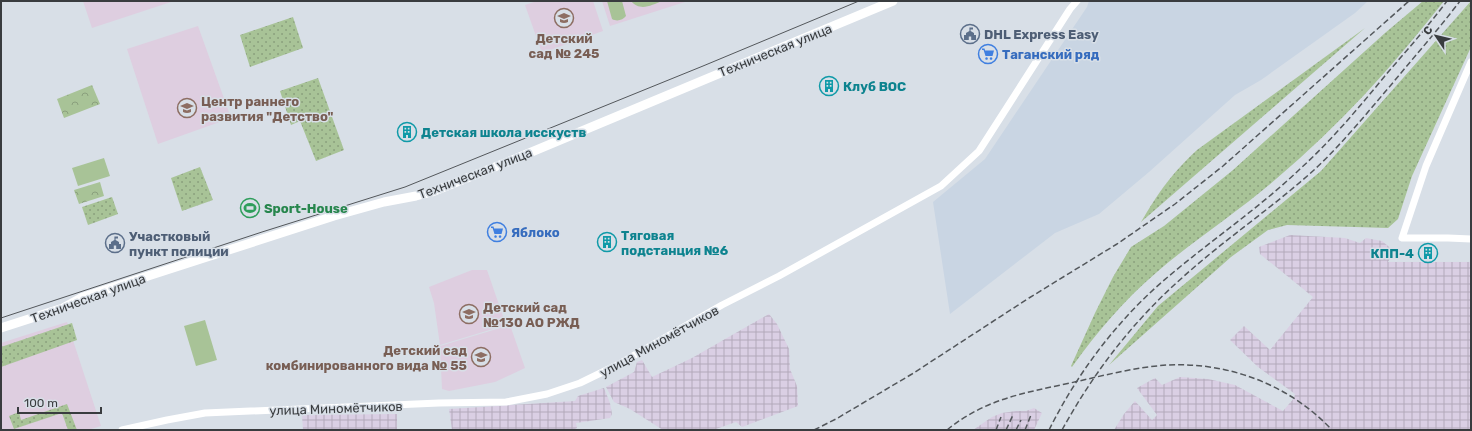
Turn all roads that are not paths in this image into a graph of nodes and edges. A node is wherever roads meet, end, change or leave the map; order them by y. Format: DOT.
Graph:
graph roads {
  1 [pos="893,1"];
  2 [pos="1077,1"];
  3 [pos="1471,62"];
  4 [pos="1471,239"];
  5 [pos="1,328"];
  6 [pos="122,430"];
  1 -- 5 [label="main road, Техническая улица"];
  2 -- 6 [label="street, улица Миномётчиков"];
  3 -- 4 [label="street"];
}
